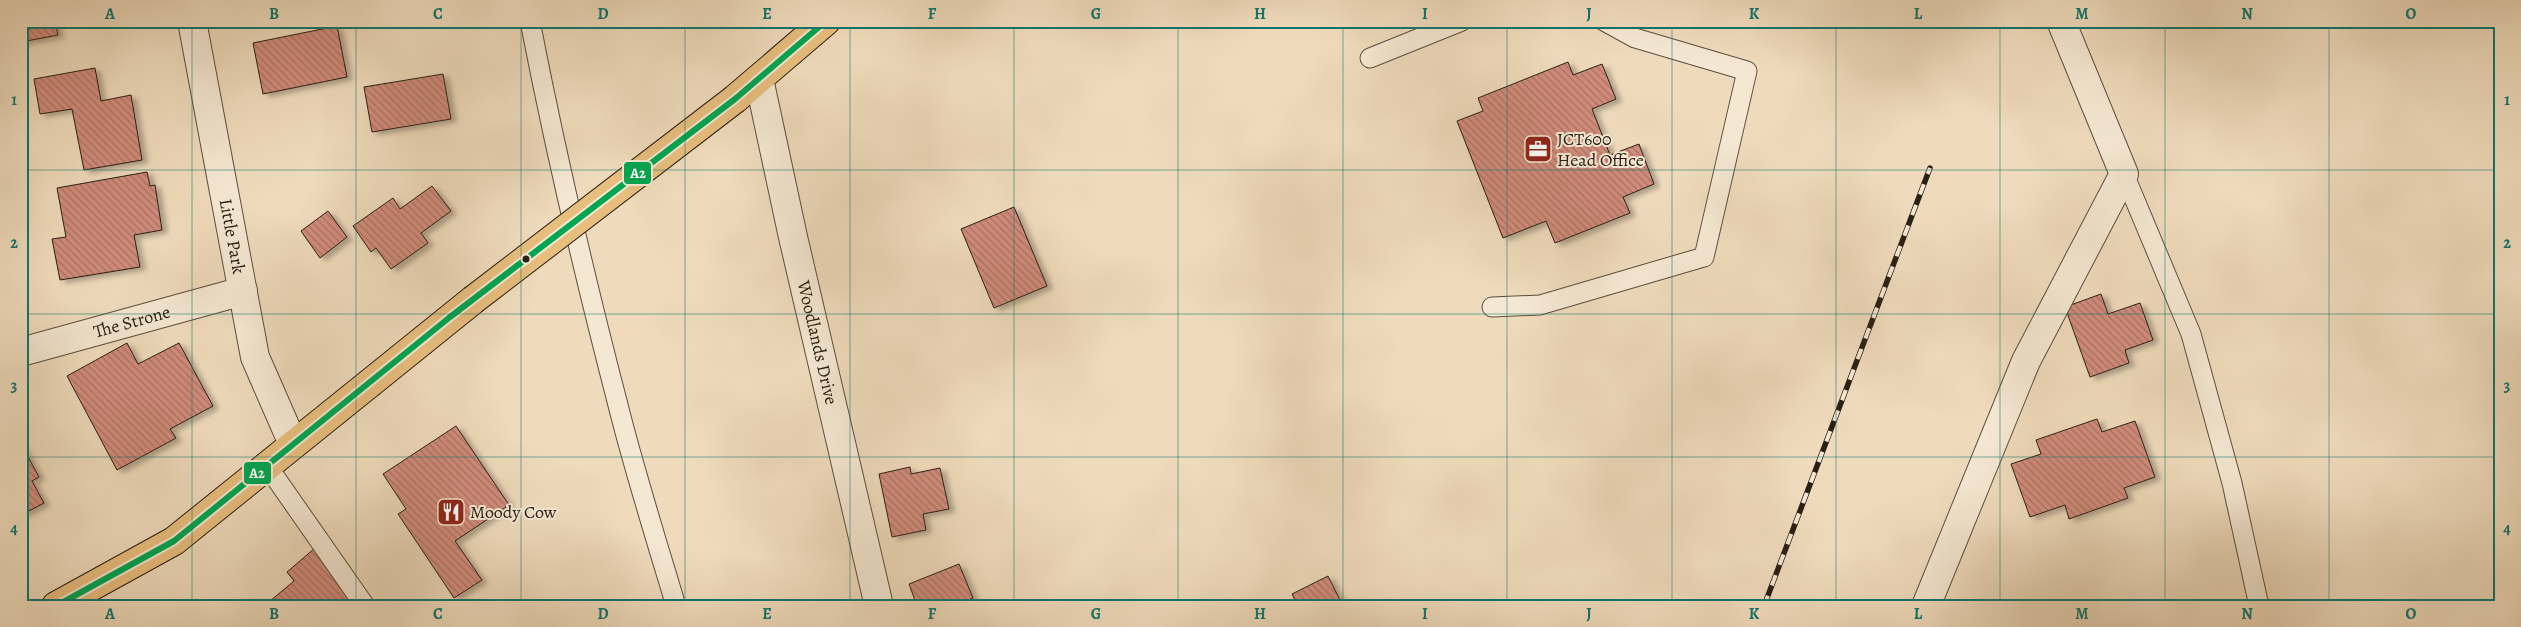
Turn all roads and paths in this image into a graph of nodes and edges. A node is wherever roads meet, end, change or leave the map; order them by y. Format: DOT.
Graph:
graph roads {
  1 [pos="192,21"];
  2 [pos="530,21"];
  3 [pos="826,21"];
  4 [pos="1462,21"];
  5 [pos="1604,21"];
  6 [pos="2062,21"];
  7 [pos="1370,58"];
  8 [pos="759,79"];
  9 [pos="2124,174"];
  10 [pos="243,291"];
  11 [pos="1492,307"];
  12 [pos="21,352"];
  13 [pos="293,444"];
  14 [pos="268,467"];
  15 [pos="56,606"];
  16 [pos="365,606"];
  17 [pos="676,606"];
  18 [pos="878,606"];
  19 [pos="1926,606"];
  20 [pos="2259,606"];
  1 -- 10 [label="street, Little Park"];
  2 -- 17 [label="lane"];
  3 -- 8 [label="highway"];
  4 -- 7 [label="lane"];
  5 -- 11 [label="lane"];
  6 -- 9 [label="street"];
  8 -- 13 [label="highway, bridge"];
  8 -- 18 [label="street, Woodlands Drive"];
  9 -- 19 [label="street"];
  9 -- 20 [label="lane"];
  10 -- 12 [label="street, The Strone"];
  10 -- 13 [label="street, Little Park"];
  13 -- 14 [label="highway"];
  14 -- 15 [label="highway"];
  14 -- 16 [label="lane"];
}
